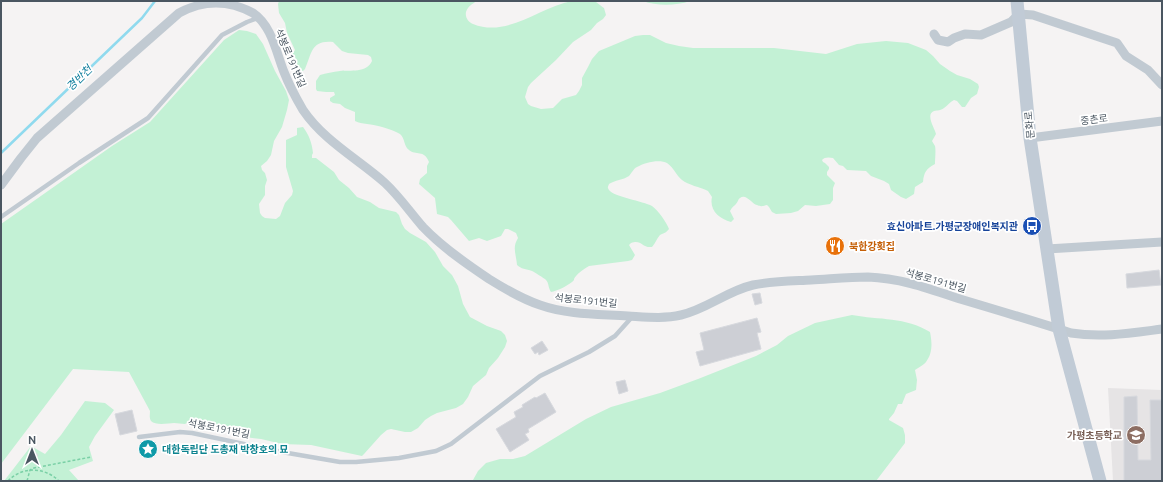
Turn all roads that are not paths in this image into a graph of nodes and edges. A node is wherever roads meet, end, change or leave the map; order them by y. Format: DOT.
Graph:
graph roads {
  1 [pos="1017,1"];
  2 [pos="1019,14"];
  3 [pos="258,18"];
  4 [pos="934,34"];
  5 [pos="1162,85"];
  6 [pos="1162,121"];
  7 [pos="1030,138"];
  8 [pos="1,185"];
  9 [pos="1,217"];
  10 [pos="1162,242"];
  11 [pos="1047,249"];
  12 [pos="633,316"];
  13 [pos="1059,329"];
  14 [pos="1162,329"];
  15 [pos="139,437"];
  16 [pos="1100,481"];
  1 -- 2 [label="main road, 문화로"];
  2 -- 4 [label="street"];
  2 -- 5 [label="street"];
  2 -- 7 [label="main road, 문화로"];
  3 -- 8 [label="street, 석봉로191번길"];
  3 -- 9 [label="lane"];
  3 -- 12 [label="street, 석봉로191번길"];
  6 -- 7 [label="street, 중촌로"];
  7 -- 11 [label="main road, 문화로"];
  10 -- 11 [label="street"];
  11 -- 13 [label="main road, 문화로"];
  12 -- 13 [label="street, 석봉로191번길"];
  12 -- 15 [label="lane, 석봉로191번길"];
  13 -- 14 [label="street, 석봉로191번길"];
  13 -- 16 [label="main road, 문화로"];
}
